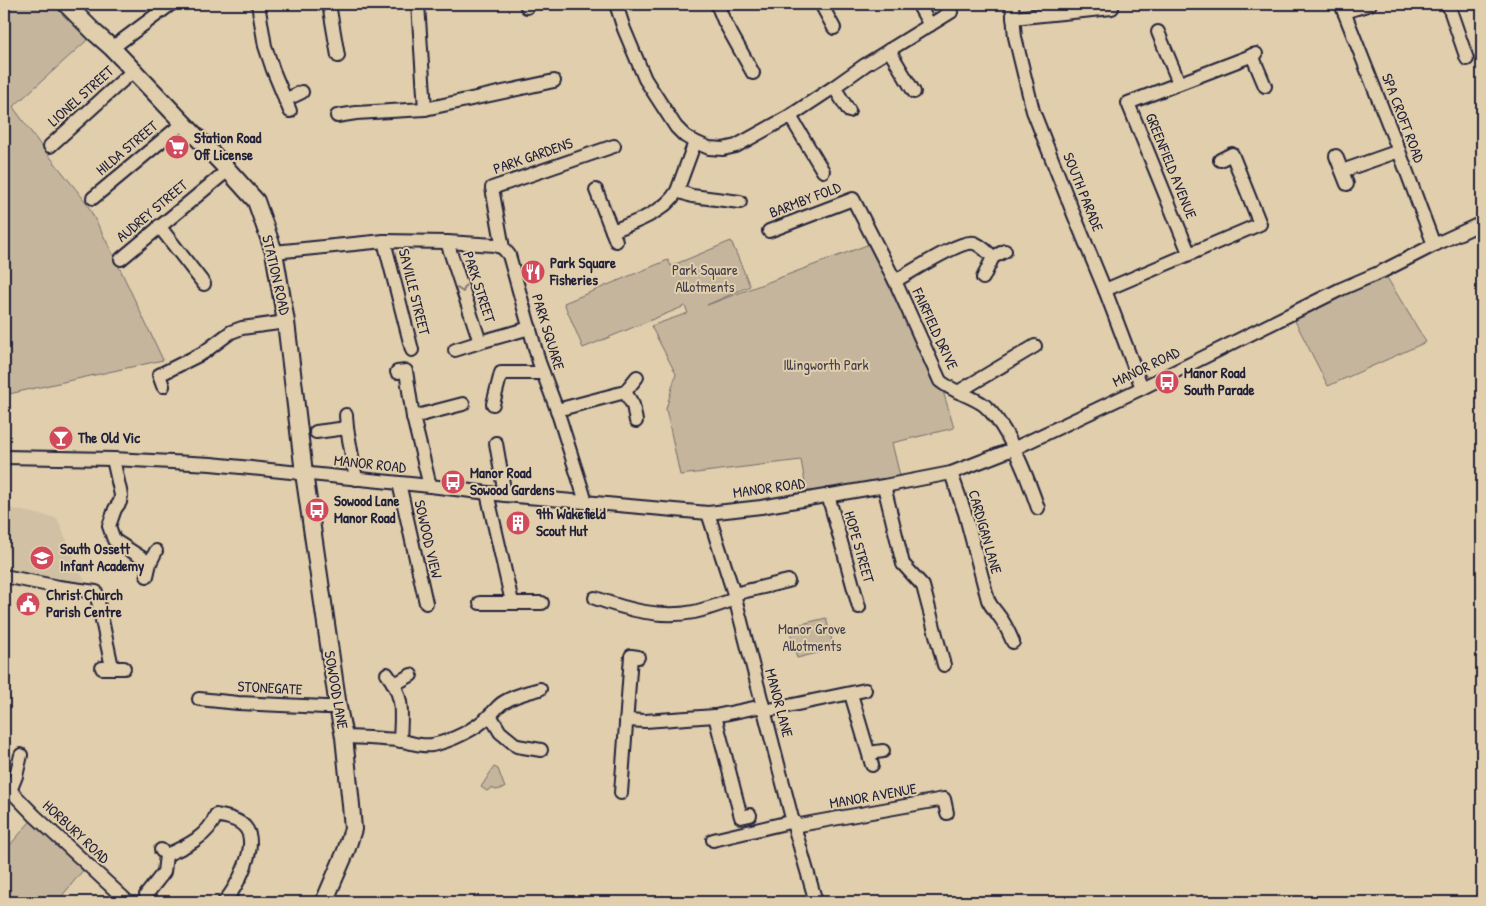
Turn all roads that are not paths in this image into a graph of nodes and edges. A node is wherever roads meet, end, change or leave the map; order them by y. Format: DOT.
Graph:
graph roads {
  1 [pos="66,4"];
  2 [pos="170,4"];
  3 [pos="258,4"];
  4 [pos="329,4"];
  5 [pos="418,4"];
  6 [pos="616,4"];
  7 [pos="717,4"];
  8 [pos="821,4"];
  9 [pos="918,4"];
  10 [pos="1012,4"];
  11 [pos="1370,4"];
  12 [pos="1448,4"];
  13 [pos="1112,8"];
  14 [pos="1342,8"];
  15 [pos="952,12"];
  16 [pos="1013,18"];
  17 [pos="930,25"];
  18 [pos="834,28"];
  19 [pos="1158,32"];
  20 [pos="112,48"];
  21 [pos="889,50"];
  22 [pos="338,56"];
  23 [pos="1468,59"];
  24 [pos="133,71"];
  25 [pos="754,73"];
  26 [pos="554,81"];
  27 [pos="1179,83"];
  28 [pos="1265,86"];
  29 [pos="834,88"];
  30 [pos="302,92"];
  31 [pos="914,92"];
  32 [pos="424,109"];
  33 [pos="848,110"];
  34 [pos="337,116"];
  35 [pos="790,116"];
  36 [pos="183,123"];
  37 [pos="695,142"];
  38 [pos="50,146"];
  39 [pos="614,146"];
  40 [pos="1399,150"];
  41 [pos="1336,156"];
  42 [pos="1220,160"];
  43 [pos="228,170"];
  44 [pos="1342,170"];
  45 [pos="823,171"];
  46 [pos="1347,184"];
  47 [pos="596,190"];
  48 [pos="677,191"];
  49 [pos="92,198"];
  50 [pos="853,199"];
  51 [pos="740,202"];
  52 [pos="1482,223"];
  53 [pos="159,226"];
  54 [pos="769,231"];
  55 [pos="384,241"];
  56 [pos="447,242"];
  57 [pos="1434,245"];
  58 [pos="503,248"];
  59 [pos="1005,251"];
  60 [pos="274,252"];
  61 [pos="1189,253"];
  62 [pos="993,257"];
  63 [pos="121,259"];
  64 [pos="983,278"];
  65 [pos="895,281"];
  66 [pos="204,284"];
  67 [pos="1106,290"];
  68 [pos="286,322"];
  69 [pos="530,328"];
  70 [pos="480,342"];
  71 [pos="1035,344"];
  72 [pos="412,350"];
  73 [pos="455,350"];
  74 [pos="397,372"];
  75 [pos="543,373"];
  76 [pos="637,377"];
  77 [pos="163,386"];
  78 [pos="1142,388"];
  79 [pos="625,392"];
  80 [pos="958,392"];
  81 [pos="463,404"];
  82 [pos="493,404"];
  83 [pos="557,410"];
  84 [pos="413,417"];
  85 [pos="636,421"];
  86 [pos="316,432"];
  87 [pos="496,442"];
  88 [pos="1013,449"];
  89 [pos="4,457"];
  90 [pos="113,459"];
  91 [pos="304,473"];
  92 [pos="951,473"];
  93 [pos="356,479"];
  94 [pos="399,483"];
  95 [pos="430,486"];
  96 [pos="884,486"];
  97 [pos="487,493"];
  98 [pos="505,495"];
  99 [pos="828,495"];
  100 [pos="586,502"];
  101 [pos="1038,508"];
  102 [pos="708,512"];
  103 [pos="156,551"];
  104 [pos="150,563"];
  105 [pos="4,576"];
  106 [pos="146,576"];
  107 [pos="789,581"];
  108 [pos="734,597"];
  109 [pos="595,598"];
  110 [pos="512,602"];
  111 [pos="426,603"];
  112 [pos="480,603"];
  113 [pos="542,603"];
  114 [pos="859,607"];
  115 [pos="1013,642"];
  116 [pos="638,656"];
  117 [pos="944,665"];
  118 [pos="113,668"];
  119 [pos="411,675"];
  120 [pos="540,689"];
  121 [pos="497,690"];
  122 [pos="865,690"];
  123 [pos="851,694"];
  124 [pos="199,699"];
  125 [pos="503,702"];
  126 [pos="338,707"];
  127 [pos="764,708"];
  128 [pos="490,715"];
  129 [pos="715,716"];
  130 [pos="626,720"];
  131 [pos="344,737"];
  132 [pos="400,740"];
  133 [pos="541,750"];
  134 [pos="883,751"];
  135 [pos="21,755"];
  136 [pos="6,787"];
  137 [pos="621,793"];
  138 [pos="947,813"];
  139 [pos="750,815"];
  140 [pos="794,824"];
  141 [pos="713,840"];
  142 [pos="146,895"];
  143 [pos="128,902"];
  144 [pos="224,902"];
  145 [pos="324,902"];
  146 [pos="816,902"];
  1 -- 20 [label="main road, STATION ROAD"];
  2 -- 20 [label="street"];
  3 -- 30 [label="street"];
  4 -- 22 [label="street"];
  5 -- 32 [label="street"];
  6 -- 37 [label="street"];
  7 -- 25 [label="street"];
  8 -- 18 [label="street"];
  9 -- 17 [label="street"];
  10 -- 16 [label="street, SOUTH PARADE"];
  11 -- 14 [label="street"];
  12 -- 23 [label="street"];
  13 -- 16 [label="street"];
  14 -- 40 [label="street, SPA CROFT ROAD"];
  15 -- 17 [label="street"];
  16 -- 67 [label="street, SOUTH PARADE"];
  17 -- 21 [label="street"];
  19 -- 27 [label="street"];
  20 -- 24 [label="main road, STATION ROAD"];
  21 -- 29 [label="street"];
  21 -- 31 [label="street"];
  24 -- 36 [label="main road, STATION ROAD"];
  24 -- 38 [label="street, LIONEL STREET"];
  26 -- 32 [label="street"];
  27 -- 28 [label="street, GREENFIELD AVENUE"];
  27 -- 61 [label="street, GREENFIELD AVENUE"];
  29 -- 33 [label="street"];
  29 -- 35 [label="street"];
  32 -- 34 [label="street"];
  35 -- 37 [label="street"];
  35 -- 45 [label="street"];
  36 -- 43 [label="main road, STATION ROAD"];
  36 -- 49 [label="street, HILDA STREET"];
  37 -- 48 [label="street"];
  39 -- 58 [label="street, PARK GARDENS"];
  40 -- 44 [label="street"];
  40 -- 57 [label="street, SPA CROFT ROAD"];
  41 -- 44 [label="street"];
  42 -- 61 [label="street"];
  43 -- 53 [label="street, AUDREY STREET"];
  43 -- 60 [label="main road, STATION ROAD"];
  44 -- 46 [label="street"];
  47 -- 48 [label="street"];
  48 -- 51 [label="street"];
  50 -- 54 [label="street, BARMBY FOLD"];
  50 -- 65 [label="street, FAIRFIELD DRIVE"];
  52 -- 57 [label="street, MANOR ROAD"];
  53 -- 63 [label="street, AUDREY STREET"];
  53 -- 66 [label="street"];
  55 -- 56 [label="street"];
  55 -- 60 [label="street"];
  55 -- 72 [label="street, SAVILLE STREET"];
  56 -- 58 [label="street"];
  56 -- 70 [label="street, PARK STREET, one-way"];
  57 -- 78 [label="street, MANOR ROAD"];
  58 -- 69 [label="street, PARK SQUARE"];
  59 -- 62 [label="street"];
  60 -- 68 [label="main road, STATION ROAD"];
  61 -- 67 [label="street"];
  62 -- 64 [label="street"];
  62 -- 65 [label="street"];
  65 -- 80 [label="street, FAIRFIELD DRIVE"];
  67 -- 78 [label="street, SOUTH PARADE"];
  68 -- 77 [label="street"];
  68 -- 91 [label="main road, STATION ROAD"];
  69 -- 70 [label="street, PARK STREET"];
  69 -- 75 [label="street, PARK SQUARE"];
  70 -- 73 [label="street, PARK STREET"];
  71 -- 80 [label="street"];
  74 -- 84 [label="street"];
  75 -- 82 [label="street"];
  75 -- 83 [label="street, PARK SQUARE"];
  76 -- 79 [label="street"];
  78 -- 88 [label="street, MANOR ROAD"];
  79 -- 83 [label="street"];
  79 -- 85 [label="street"];
  80 -- 88 [label="street, FAIRFIELD DRIVE"];
  81 -- 84 [label="street"];
  83 -- 100 [label="street, PARK SQUARE"];
  84 -- 95 [label="street"];
  86 -- 93 [label="street"];
  87 -- 98 [label="street"];
  88 -- 92 [label="street, MANOR ROAD"];
  88 -- 101 [label="street, FAIRFIELD DRIVE"];
  89 -- 90 [label="street, MANOR ROAD"];
  90 -- 91 [label="street, MANOR ROAD"];
  90 -- 104 [label="street"];
  91 -- 93 [label="street, MANOR ROAD"];
  91 -- 126 [label="main road, SOWOOD LANE"];
  92 -- 96 [label="street, MANOR ROAD"];
  92 -- 115 [label="street, CARDIGAN LANE"];
  93 -- 94 [label="street, MANOR ROAD"];
  94 -- 95 [label="street, MANOR ROAD"];
  94 -- 111 [label="street, SOWOOD VIEW"];
  95 -- 97 [label="street, MANOR ROAD"];
  96 -- 99 [label="street, MANOR ROAD"];
  96 -- 117 [label="street"];
  97 -- 98 [label="street, MANOR ROAD"];
  97 -- 110 [label="street"];
  98 -- 100 [label="street, MANOR ROAD"];
  99 -- 102 [label="street, MANOR ROAD"];
  99 -- 114 [label="street, HOPE STREET"];
  100 -- 102 [label="street, MANOR ROAD"];
  102 -- 108 [label="street, MANOR LANE"];
  103 -- 104 [label="street"];
  104 -- 106 [label="street"];
  105 -- 118 [label="street"];
  107 -- 108 [label="street"];
  108 -- 109 [label="street"];
  108 -- 127 [label="street, MANOR LANE"];
  110 -- 112 [label="street"];
  110 -- 113 [label="street"];
  116 -- 130 [label="street"];
  119 -- 132 [label="street"];
  120 -- 125 [label="street"];
  121 -- 125 [label="street"];
  122 -- 123 [label="street"];
  123 -- 127 [label="street"];
  123 -- 134 [label="street"];
  124 -- 126 [label="street, STONEGATE"];
  125 -- 128 [label="street"];
  126 -- 131 [label="main road, SOWOOD LANE"];
  127 -- 129 [label="street"];
  127 -- 140 [label="street, MANOR LANE"];
  128 -- 132 [label="street"];
  128 -- 133 [label="street"];
  129 -- 130 [label="street"];
  129 -- 139 [label="street"];
  130 -- 137 [label="street"];
  131 -- 132 [label="street"];
  131 -- 145 [label="main road, SOWOOD LANE"];
  135 -- 136 [label="street"];
  136 -- 143 [label="street, HORBURY ROAD"];
  138 -- 140 [label="street, MANOR AVENUE"];
  140 -- 141 [label="street"];
  140 -- 146 [label="street, MANOR LANE"];
  142 -- 144 [label="street"];
}
